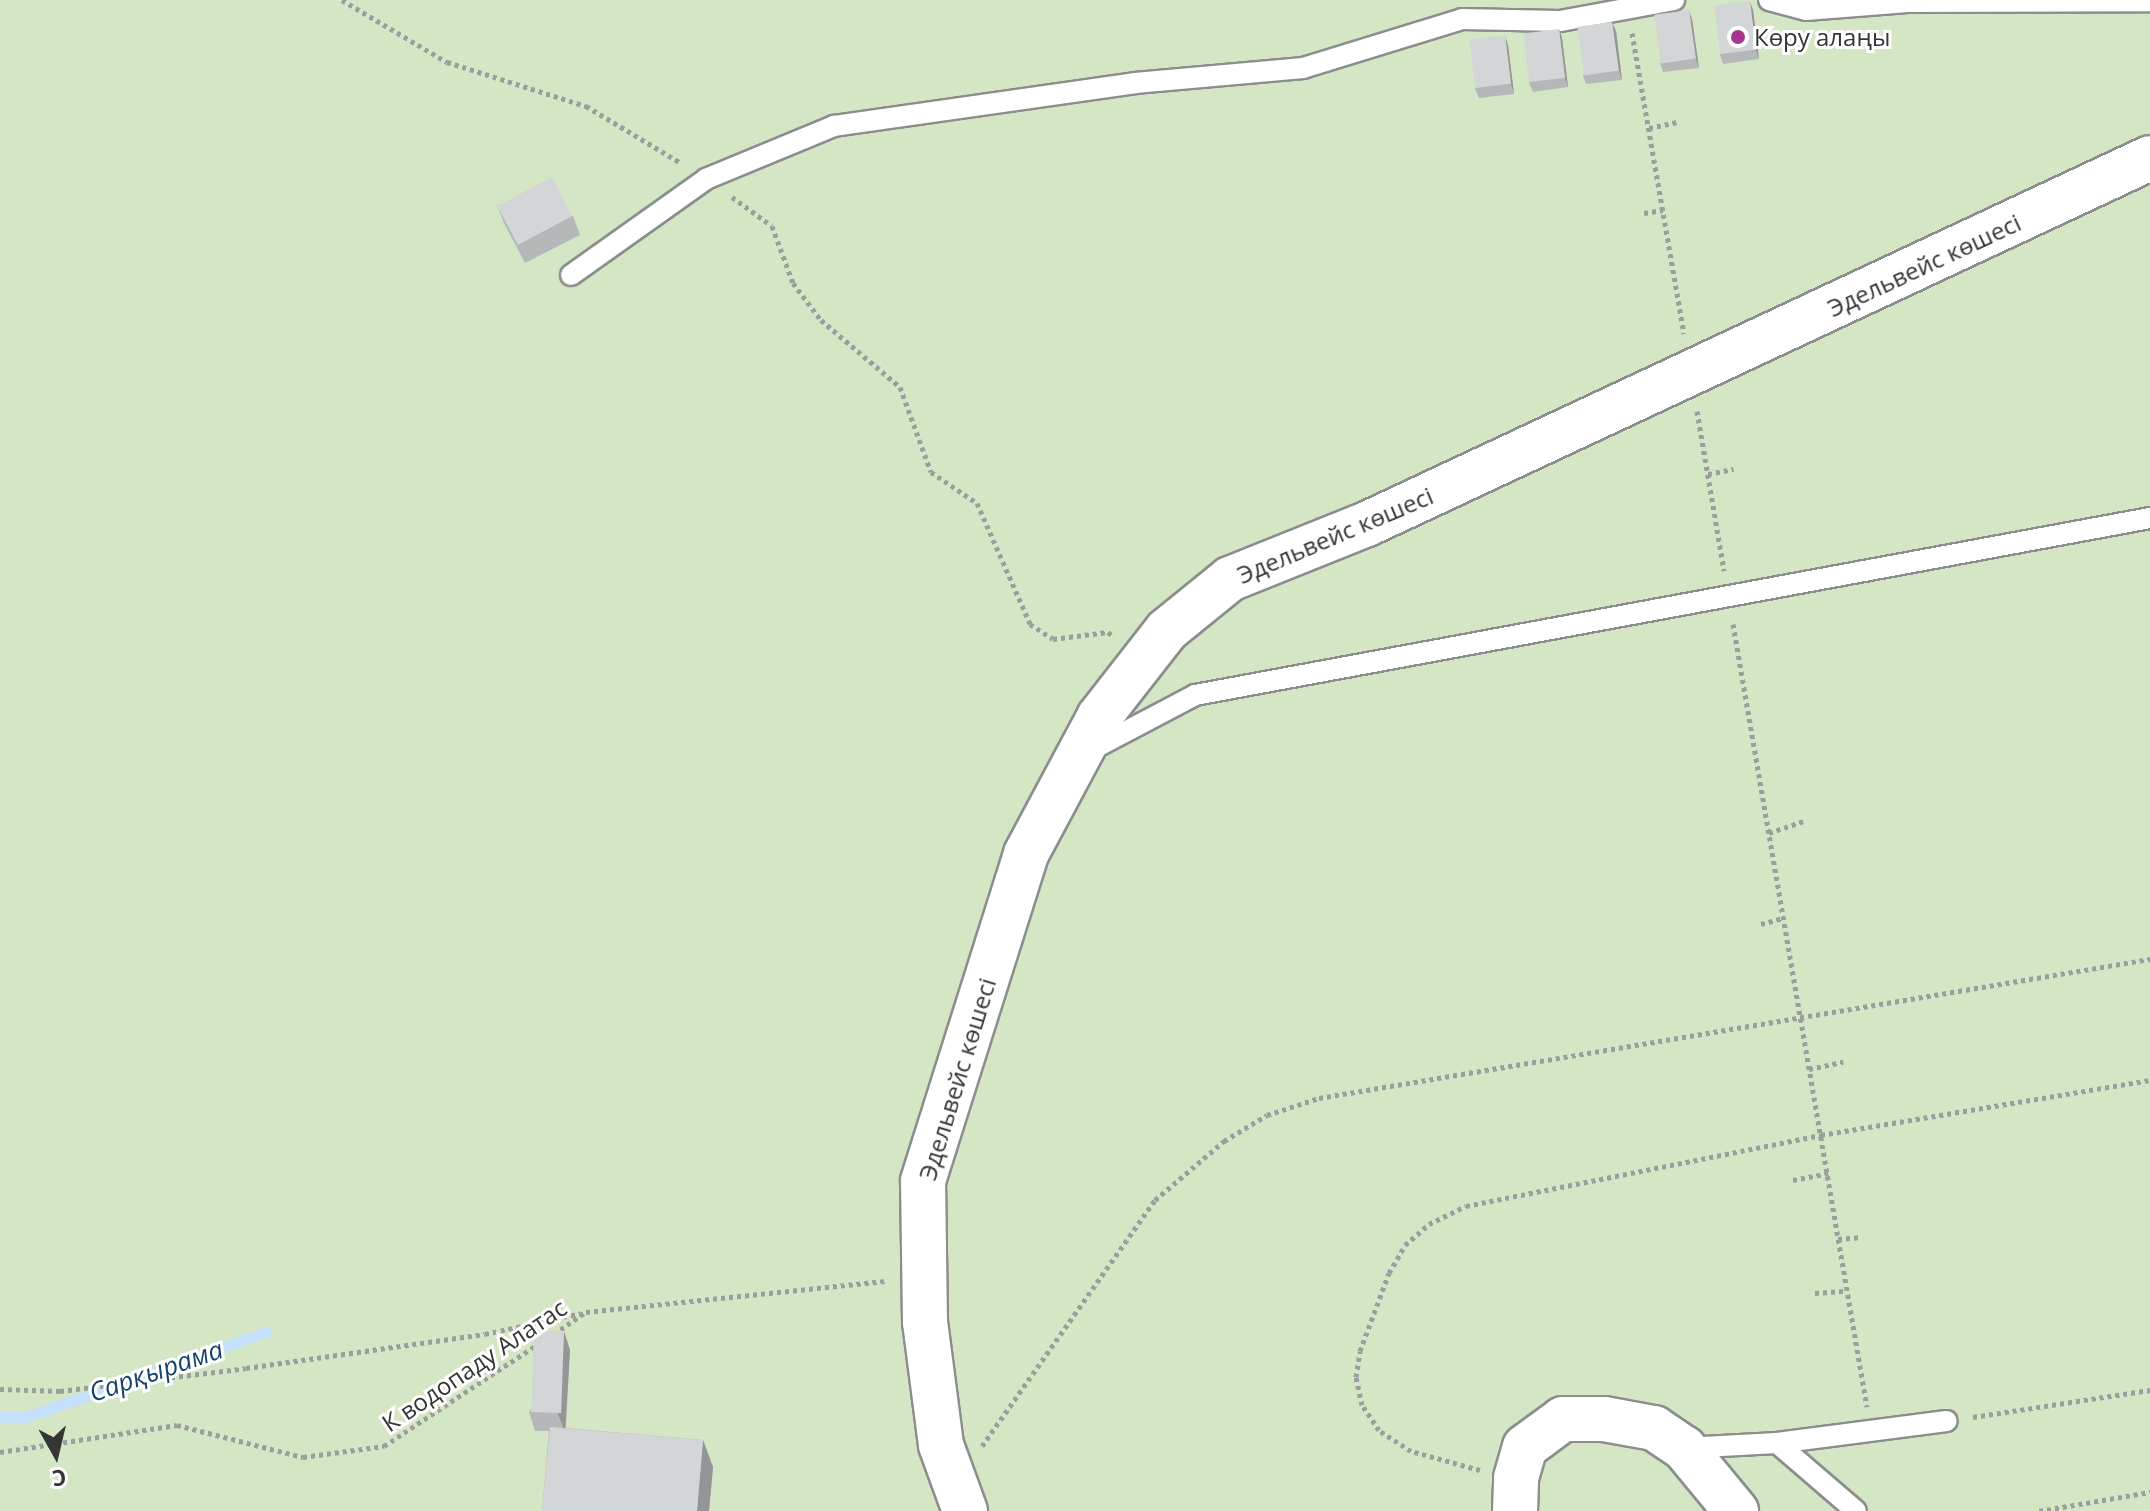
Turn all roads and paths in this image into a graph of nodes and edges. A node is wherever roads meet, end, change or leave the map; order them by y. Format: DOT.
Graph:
graph roads {
  1 [pos="342,0"];
  2 [pos="1674,0"];
  3 [pos="1769,0"];
  4 [pos="2150,1"];
  5 [pos="1631,27"];
  6 [pos="1678,122"];
  7 [pos="1649,128"];
  8 [pos="2150,158"];
  9 [pos="706,179"];
  10 [pos="1663,210"];
  11 [pos="1644,213"];
  12 [pos="571,275"];
  13 [pos="1691,375"];
  14 [pos="1734,469"];
  15 [pos="1708,474"];
  16 [pos="2150,518"];
  17 [pos="1729,596"];
  18 [pos="1142,662"];
  19 [pos="1078,757"];
  20 [pos="1804,821"];
  21 [pos="1769,833"];
  22 [pos="1784,918"];
  23 [pos="1761,924"];
  24 [pos="2150,959"];
  25 [pos="1800,1016"];
  26 [pos="1843,1062"];
  27 [pos="1809,1069"];
  28 [pos="2150,1080"];
  29 [pos="1821,1135"];
  30 [pos="1828,1173"];
  31 [pos="1793,1180"];
  32 [pos="1862,1237"];
  33 [pos="1838,1239"];
  34 [pos="924,1280"];
  35 [pos="1847,1291"];
  36 [pos="1815,1293"];
  37 [pos="586,1312"];
  38 [pos="550,1336"];
  39 [pos="538,1344"];
  40 [pos="0,1389"];
  41 [pos="2150,1390"];
  42 [pos="1947,1421"];
  43 [pos="1871,1428"];
  44 [pos="1777,1443"];
  45 [pos="1684,1448"];
  46 [pos="0,1452"];
  47 [pos="2150,1492"];
  48 [pos="1516,1494"];
  49 [pos="960,1498"];
  50 [pos="1736,1511"];
  51 [pos="1856,1511"];
  52 [pos="2039,1511"];
  1 -- 9 [label="path"];
  2 -- 9 [label="lane"];
  3 -- 4 [label="lane"];
  5 -- 7 [label="path"];
  6 -- 7 [label="path"];
  7 -- 10 [label="path"];
  8 -- 13 [label="street, Эдельвейс көшесі"];
  9 -- 12 [label="lane"];
  9 -- 18 [label="path"];
  10 -- 11 [label="path"];
  10 -- 13 [label="path"];
  13 -- 15 [label="path"];
  13 -- 18 [label="street, Эдельвейс көшесі"];
  14 -- 15 [label="path"];
  15 -- 17 [label="path"];
  16 -- 17 [label="lane"];
  17 -- 19 [label="lane"];
  17 -- 21 [label="path"];
  18 -- 19 [label="street, Эдельвейс көшесі"];
  19 -- 34 [label="street, Эдельвейс көшесі"];
  20 -- 21 [label="path"];
  21 -- 22 [label="path"];
  22 -- 23 [label="path"];
  22 -- 25 [label="path"];
  24 -- 25 [label="path"];
  25 -- 27 [label="path"];
  25 -- 49 [label="path"];
  26 -- 27 [label="path"];
  27 -- 29 [label="path"];
  28 -- 29 [label="path"];
  29 -- 30 [label="path"];
  29 -- 48 [label="path"];
  30 -- 31 [label="path"];
  30 -- 33 [label="path"];
  32 -- 33 [label="path"];
  33 -- 35 [label="path"];
  34 -- 37 [label="path, К водопаду Алатас"];
  34 -- 49 [label="street, Эдельвейс көшесі"];
  35 -- 36 [label="path"];
  35 -- 43 [label="path"];
  37 -- 38 [label="path, К водопаду Алатас"];
  37 -- 40 [label="path"];
  39 -- 46 [label="path, К водопаду Алатас"];
  41 -- 42 [label="path"];
  42 -- 43 [label="lane"];
  43 -- 44 [label="lane"];
  44 -- 45 [label="lane"];
  44 -- 51 [label="lane"];
  45 -- 48 [label="street"];
  45 -- 50 [label="street"];
  47 -- 52 [label="path"];
}
